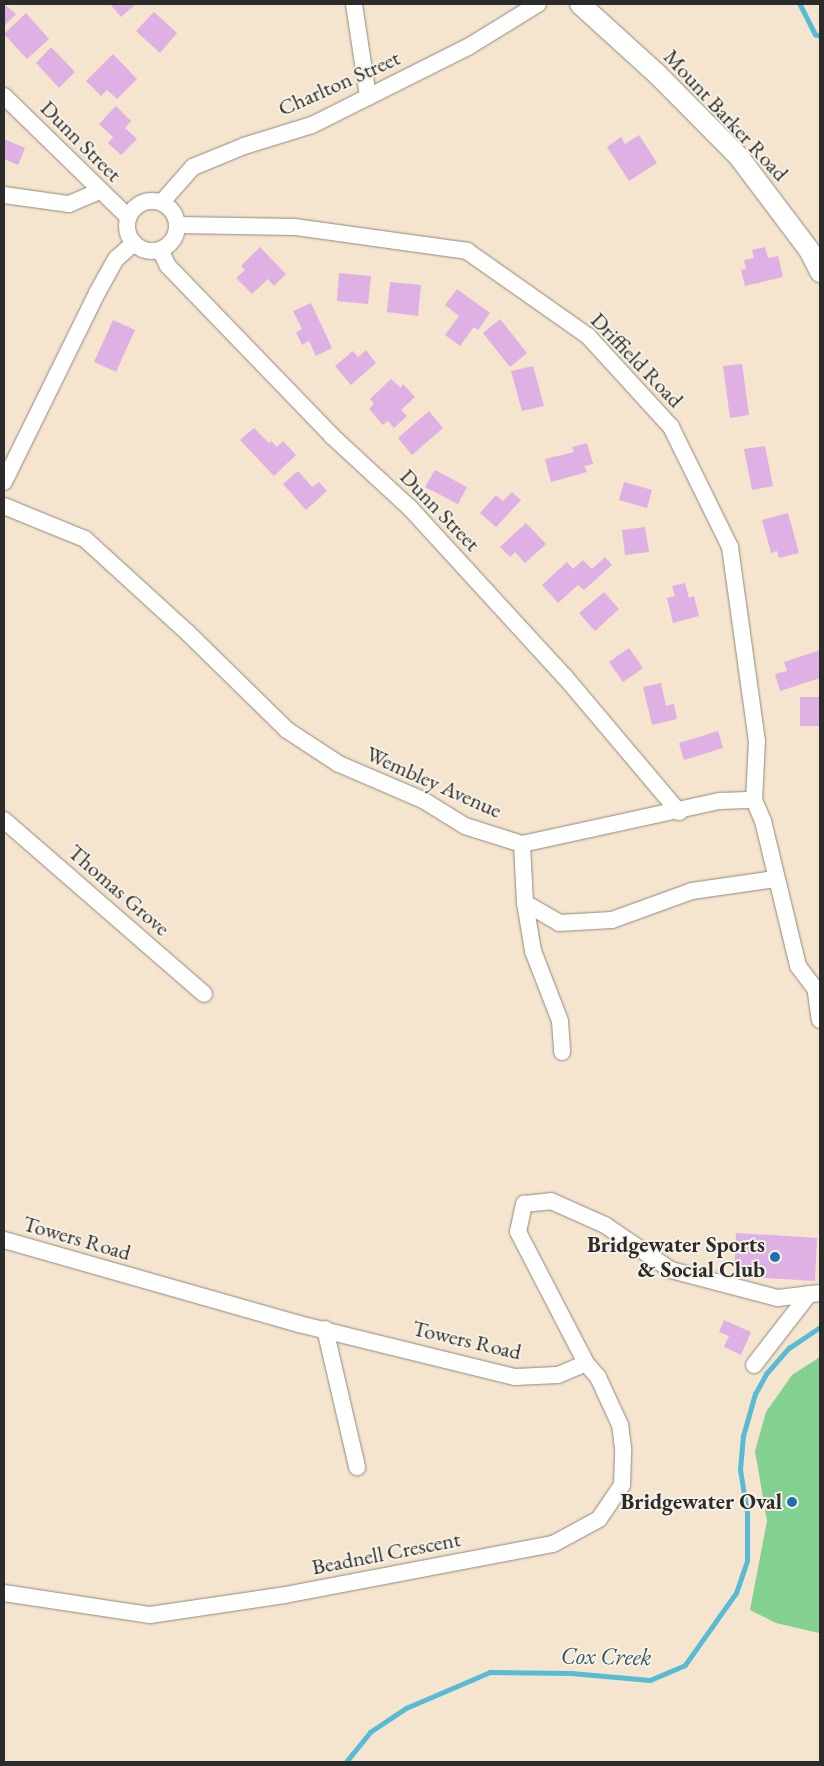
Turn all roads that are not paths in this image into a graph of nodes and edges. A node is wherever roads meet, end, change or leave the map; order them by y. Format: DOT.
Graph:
graph roads {
  1 [pos="354,4"];
  2 [pos="538,4"];
  3 [pos="580,4"];
  4 [pos="4,96"];
  5 [pos="368,97"];
  6 [pos="99,191"];
  7 [pos="4,195"];
  8 [pos="162,202"];
  9 [pos="128,217"];
  10 [pos="178,225"];
  11 [pos="134,243"];
  12 [pos="160,250"];
  13 [pos="820,272"];
  14 [pos="4,482"];
  15 [pos="4,506"];
  16 [pos="754,800"];
  17 [pos="679,812"];
  18 [pos="4,820"];
  19 [pos="522,844"];
  20 [pos="775,879"];
  21 [pos="525,903"];
  22 [pos="204,994"];
  23 [pos="818,994"];
  24 [pos="820,1020"];
  25 [pos="562,1052"];
  26 [pos="4,1240"];
  27 [pos="815,1293"];
  28 [pos="325,1329"];
  29 [pos="586,1364"];
  30 [pos="754,1364"];
  31 [pos="357,1467"];
  32 [pos="4,1594"];
  1 -- 5 [label="street"];
  2 -- 5 [label="street, Charlton Street"];
  3 -- 13 [label="main road, Mount Barker Road"];
  4 -- 6 [label="street, Dunn Street"];
  5 -- 8 [label="street, Charlton Street"];
  6 -- 7 [label="street"];
  6 -- 9 [label="street, Dunn Street"];
  8 -- 9 [label="street"];
  8 -- 10 [label="street"];
  9 -- 11 [label="street"];
  10 -- 12 [label="street"];
  10 -- 16 [label="street, Driffield Road"];
  11 -- 12 [label="street"];
  11 -- 14 [label="street"];
  12 -- 17 [label="street, Dunn Street"];
  15 -- 19 [label="street, Wembley Avenue"];
  16 -- 17 [label="street, Wembley Avenue"];
  16 -- 20 [label="street"];
  17 -- 19 [label="street, Wembley Avenue"];
  18 -- 22 [label="street, Thomas Grove"];
  19 -- 21 [label="street"];
  20 -- 21 [label="street"];
  20 -- 23 [label="street"];
  21 -- 25 [label="street"];
  23 -- 24 [label="street"];
  26 -- 28 [label="street, Towers Road"];
  27 -- 29 [label="street"];
  27 -- 30 [label="street"];
  28 -- 29 [label="street, Towers Road"];
  28 -- 31 [label="street"];
  29 -- 32 [label="street, Beadnell Crescent"];
}
